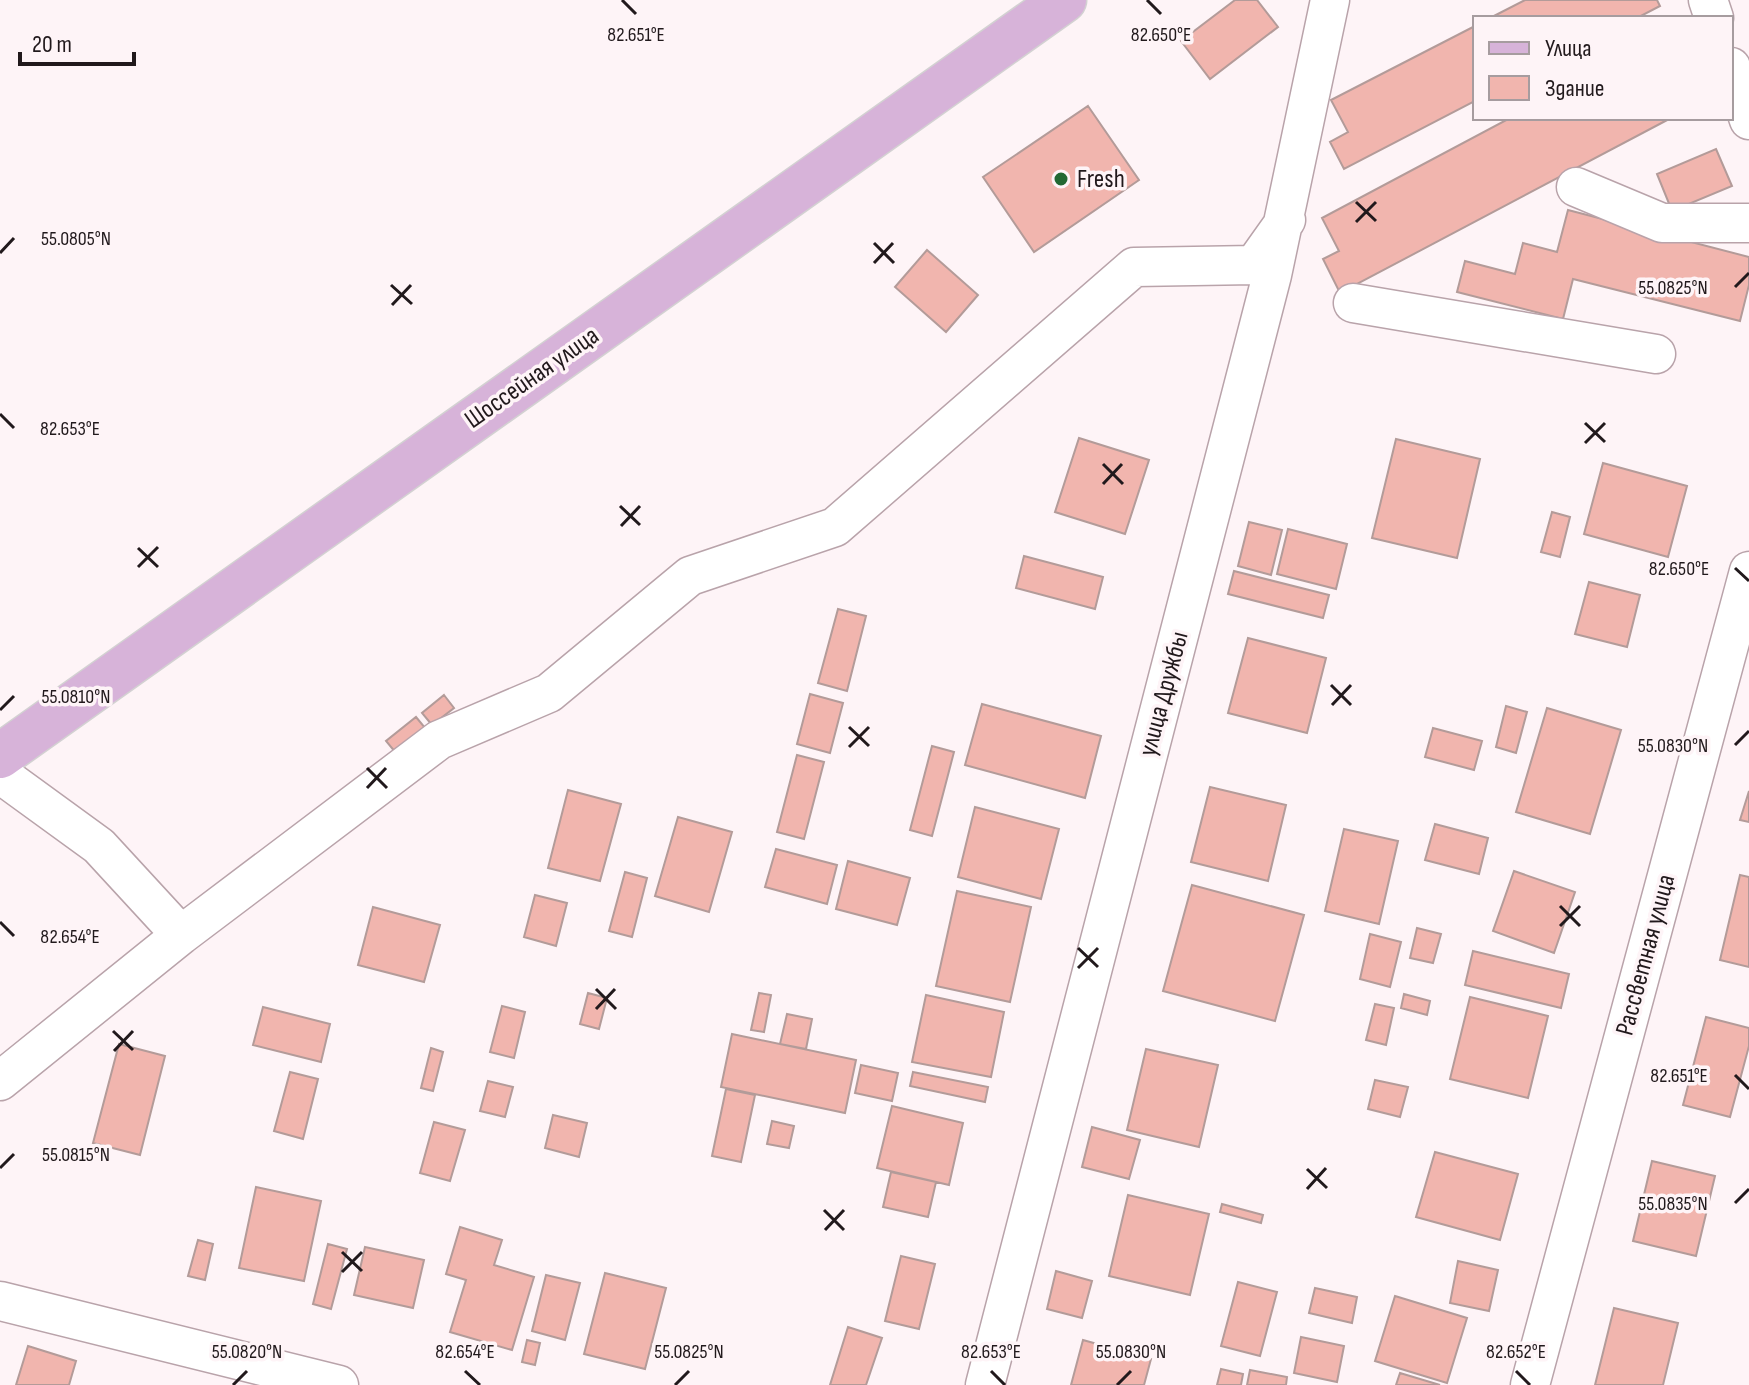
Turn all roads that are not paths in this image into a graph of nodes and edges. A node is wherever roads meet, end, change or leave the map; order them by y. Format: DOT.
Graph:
graph roads {
  1 [pos="1064,0"];
  2 [pos="1330,0"];
  3 [pos="1733,73"];
  4 [pos="1749,120"];
  5 [pos="1576,187"];
  6 [pos="1286,220"];
  7 [pos="1749,223"];
  8 [pos="1353,303"];
  9 [pos="1656,354"];
  10 [pos="1749,571"];
  11 [pos="0,756"];
  12 [pos="0,774"];
  13 [pos="181,935"];
  14 [pos="0,1081"];
  15 [pos="0,1301"];
  16 [pos="339,1385"];
  17 [pos="985,1385"];
  18 [pos="1530,1385"];
  1 -- 11 [label="main road, Шоссейная улица"];
  2 -- 6 [label="street, улица Дружбы"];
  3 -- 4 [label="street"];
  5 -- 7 [label="street"];
  6 -- 13 [label="street"];
  6 -- 17 [label="street, улица Дружбы"];
  8 -- 9 [label="street"];
  10 -- 18 [label="street, Рассветная улица"];
  12 -- 13 [label="street"];
  13 -- 14 [label="street"];
  15 -- 16 [label="street"];
}
